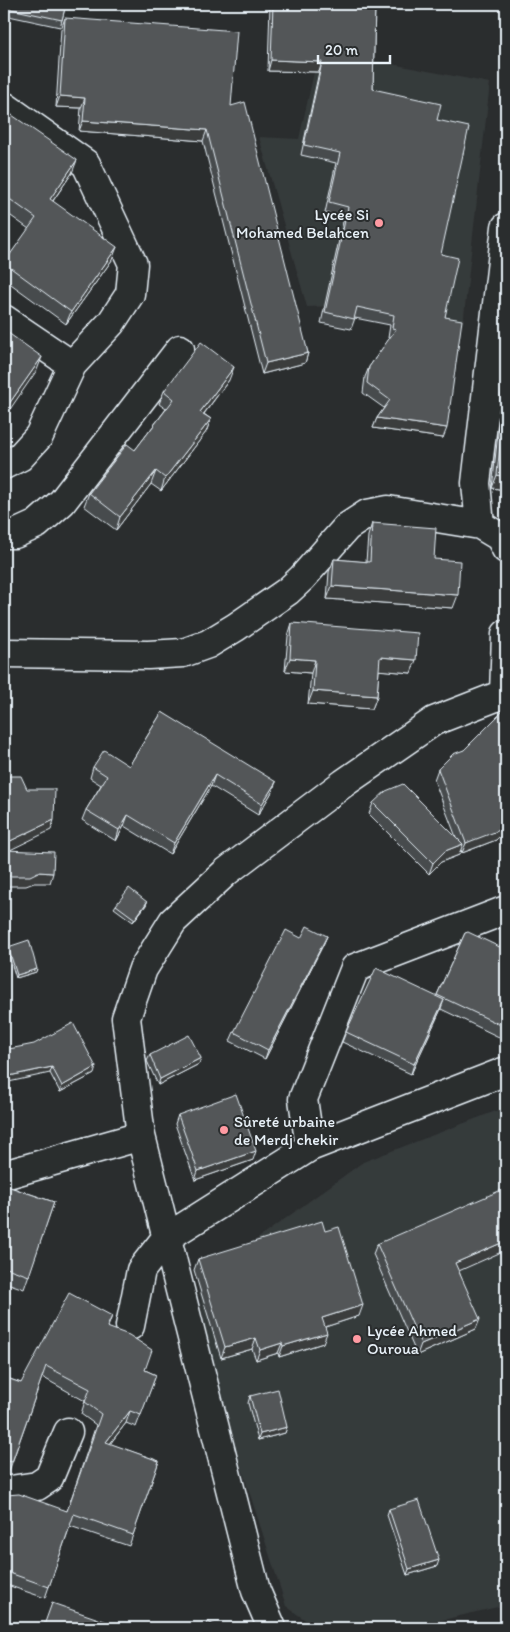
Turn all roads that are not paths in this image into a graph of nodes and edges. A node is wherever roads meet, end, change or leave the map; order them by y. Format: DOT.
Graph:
graph roads {
  1 [pos="4,106"];
  2 [pos="506,227"];
  3 [pos="502,299"];
  4 [pos="4,319"];
  5 [pos="180,349"];
  6 [pos="72,365"];
  7 [pos="4,465"];
  8 [pos="480,525"];
  9 [pos="4,534"];
  10 [pos="506,548"];
  11 [pos="506,634"];
  12 [pos="4,653"];
  13 [pos="505,694"];
  14 [pos="506,910"];
  15 [pos="506,1071"];
  16 [pos="141,1136"];
  17 [pos="310,1147"];
  18 [pos="4,1175"];
  19 [pos="166,1238"];
  20 [pos="130,1326"];
  21 [pos="68,1432"];
  22 [pos="4,1491"];
  23 [pos="272,1628"];
  1 -- 6 [label="street"];
  2 -- 3 [label="street"];
  3 -- 8 [label="street"];
  4 -- 6 [label="street"];
  5 -- 9 [label="street"];
  6 -- 7 [label="street"];
  8 -- 10 [label="street"];
  8 -- 12 [label="street"];
  11 -- 13 [label="street"];
  13 -- 16 [label="street"];
  14 -- 17 [label="street"];
  15 -- 17 [label="street"];
  16 -- 18 [label="street"];
  16 -- 19 [label="street"];
  17 -- 19 [label="street"];
  19 -- 20 [label="street"];
  19 -- 23 [label="street"];
  21 -- 22 [label="street"];
}
